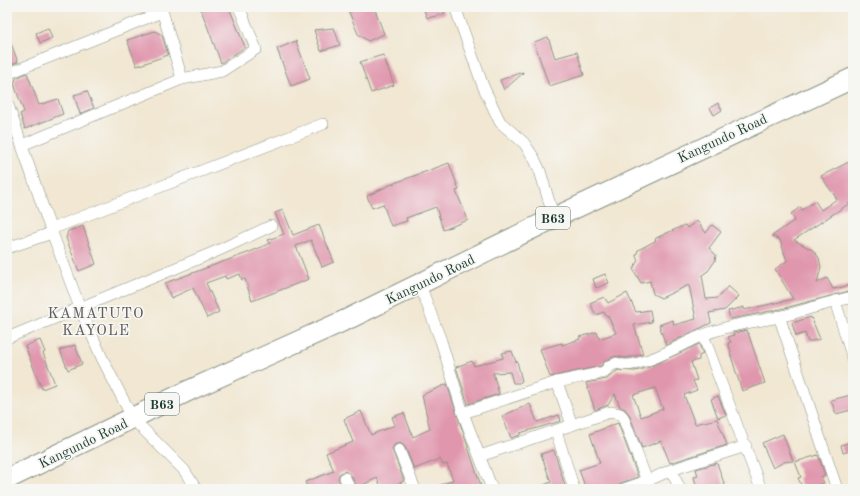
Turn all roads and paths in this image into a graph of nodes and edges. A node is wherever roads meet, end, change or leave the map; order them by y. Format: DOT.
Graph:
graph roads {
  1 [pos="239,7"];
  2 [pos="455,7"];
  3 [pos="162,10"];
  4 [pos="7,74"];
  5 [pos="853,78"];
  6 [pos="182,79"];
  7 [pos="7,102"];
  8 [pos="323,124"];
  9 [pos="22,145"];
  10 [pos="556,217"];
  11 [pos="272,226"];
  12 [pos="52,231"];
  13 [pos="7,248"];
  14 [pos="420,285"];
  15 [pos="853,297"];
  16 [pos="835,301"];
  17 [pos="80,308"];
  18 [pos="779,316"];
  19 [pos="703,335"];
  20 [pos="7,338"];
  21 [pos="853,359"];
  22 [pos="557,382"];
  23 [pos="463,413"];
  24 [pos="133,419"];
  25 [pos="572,425"];
  26 [pos="556,431"];
  27 [pos="746,446"];
  28 [pos="399,450"];
  29 [pos="480,456"];
  30 [pos="671,470"];
  31 [pos="345,478"];
  32 [pos="7,479"];
  33 [pos="647,481"];
  34 [pos="196,489"];
  35 [pos="350,489"];
  36 [pos="416,489"];
  37 [pos="492,489"];
  38 [pos="574,489"];
  39 [pos="624,489"];
  40 [pos="680,489"];
  41 [pos="761,489"];
  42 [pos="837,489"];
  1 -- 6 [label="street"];
  2 -- 10 [label="street"];
  3 -- 4 [label="street"];
  3 -- 6 [label="street"];
  5 -- 10 [label="highway, Kangundo Road / B63"];
  6 -- 9 [label="street"];
  7 -- 9 [label="street"];
  8 -- 12 [label="street"];
  9 -- 12 [label="street"];
  10 -- 14 [label="highway, Kangundo Road / B63"];
  11 -- 17 [label="street"];
  12 -- 13 [label="street"];
  12 -- 17 [label="street"];
  14 -- 23 [label="street"];
  14 -- 24 [label="highway, Kangundo Road / B63"];
  15 -- 16 [label="street"];
  16 -- 18 [label="street"];
  16 -- 21 [label="street"];
  17 -- 20 [label="street"];
  17 -- 24 [label="street"];
  18 -- 19 [label="street"];
  18 -- 42 [label="street"];
  19 -- 22 [label="street"];
  19 -- 27 [label="street"];
  22 -- 23 [label="street"];
  22 -- 25 [label="street"];
  23 -- 29 [label="street"];
  24 -- 32 [label="highway, Kangundo Road / B63"];
  24 -- 34 [label="street"];
  25 -- 26 [label="street"];
  25 -- 33 [label="street"];
  26 -- 29 [label="street"];
  26 -- 38 [label="street"];
  27 -- 30 [label="street"];
  27 -- 41 [label="street"];
  28 -- 36 [label="street"];
  29 -- 37 [label="street"];
  30 -- 33 [label="street"];
  30 -- 40 [label="street"];
  31 -- 35 [label="street"];
  33 -- 39 [label="street"];
}
